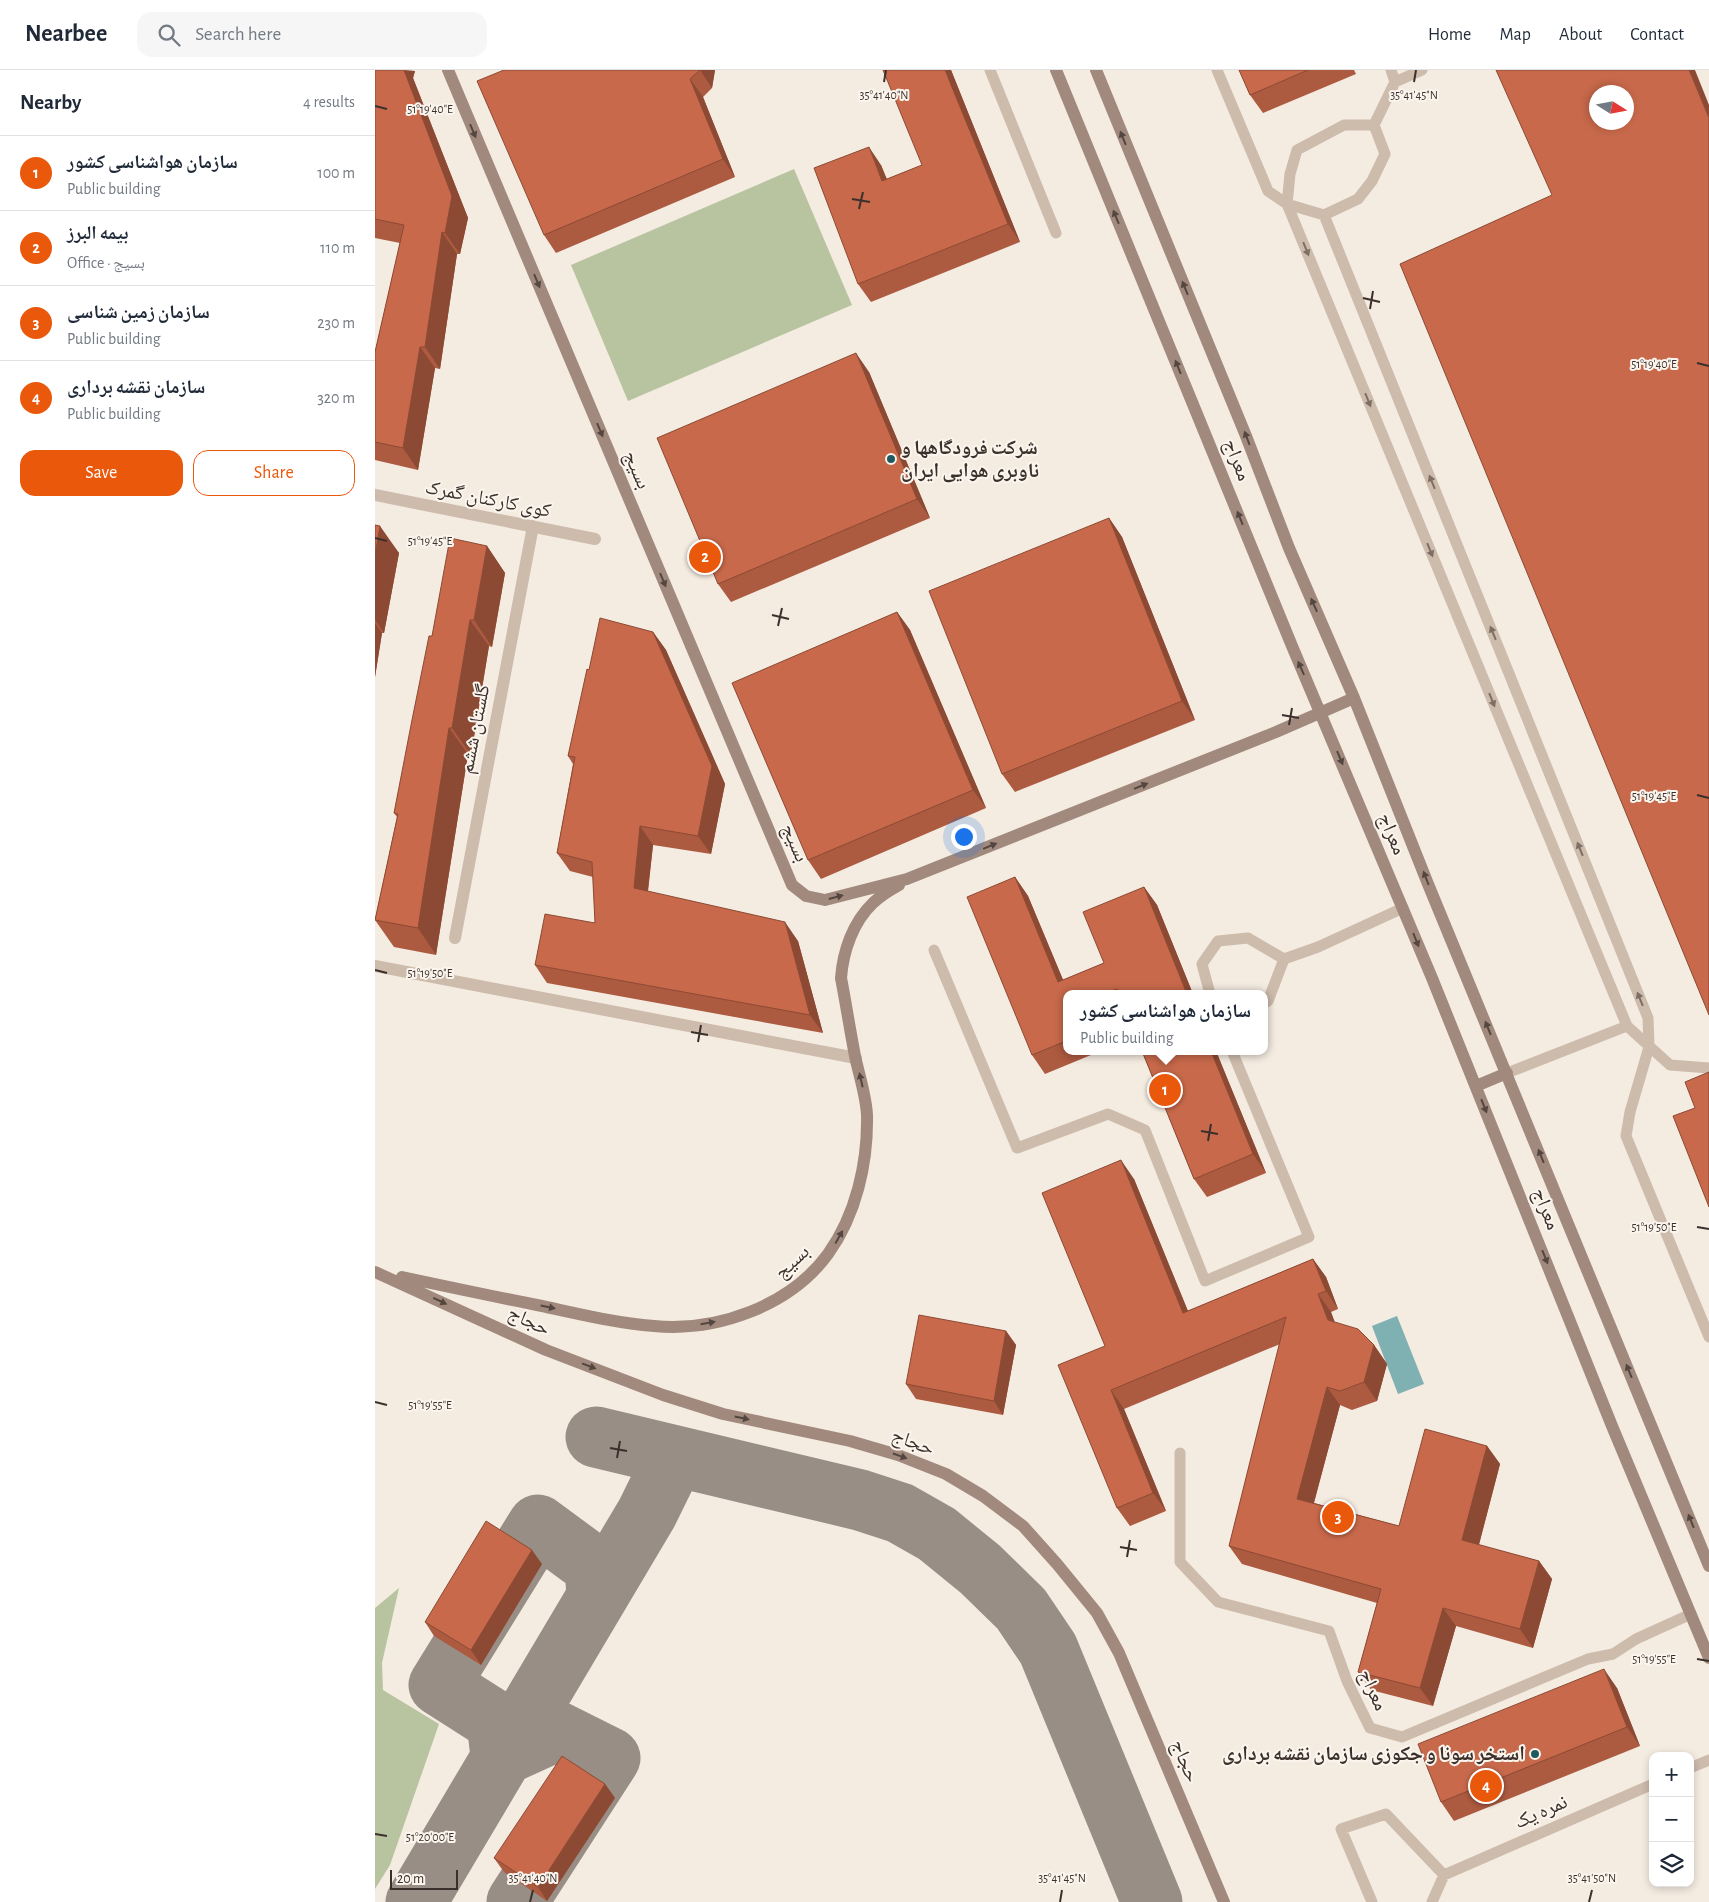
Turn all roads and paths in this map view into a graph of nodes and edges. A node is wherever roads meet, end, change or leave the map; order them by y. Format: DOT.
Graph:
graph roads {
  1 [pos="448,70"];
  2 [pos="989,70"];
  3 [pos="1056,70"];
  4 [pos="1095,70"];
  5 [pos="1217,70"];
  6 [pos="1391,70"];
  7 [pos="1422,70"];
  8 [pos="1395,82"];
  9 [pos="1374,125"];
  10 [pos="1287,204"];
  11 [pos="1324,215"];
  12 [pos="1056,233"];
  13 [pos="375,495"];
  14 [pos="533,526"];
  15 [pos="595,539"];
  16 [pos="1354,698"];
  17 [pos="1321,713"];
  18 [pos="907,879"];
  19 [pos="1403,908"];
  20 [pos="455,938"];
  21 [pos="934,950"];
  22 [pos="1284,959"];
  23 [pos="375,966"];
  24 [pos="1209,990"];
  25 [pos="1268,1001"];
  26 [pos="1627,1026"];
  27 [pos="1649,1047"];
  28 [pos="1233,1055"];
  29 [pos="856,1058"];
  30 [pos="1709,1068"];
  31 [pos="1507,1073"];
  32 [pos="1476,1086"];
  33 [pos="377,1272"];
  34 [pos="1709,1336"];
  35 [pos="1180,1453"];
  36 [pos="1709,1566"];
  37 [pos="1691,1614"];
  38 [pos="1709,1658"];
  39 [pos="1709,1760"];
  40 [pos="1694,1766"];
  41 [pos="1649,1786"];
  42 [pos="1444,1875"];
  43 [pos="1224,1902"];
  44 [pos="1372,1902"];
  45 [pos="1432,1902"];
  1 -- 18 [label="main road, بسیج, one-way"];
  2 -- 12 [label="lane"];
  17 -- 3 [label="main road, معراج, one-way"];
  16 -- 4 [label="main road, معراج, one-way"];
  5 -- 10 [label="lane"];
  6 -- 8 [label="lane"];
  7 -- 8 [label="lane"];
  8 -- 9 [label="lane"];
  9 -- 10 [label="lane"];
  9 -- 11 [label="lane"];
  10 -- 11 [label="lane"];
  10 -- 26 [label="lane, one-way"];
  27 -- 11 [label="lane, one-way"];
  13 -- 14 [label="street, کوی کارکنان گمرک"];
  14 -- 15 [label="street, کوی کارکنان گمرک"];
  14 -- 20 [label="street, گلستان ششم"];
  16 -- 17 [label="main road"];
  31 -- 16 [label="main road, معراج, one-way"];
  18 -- 17 [label="main road, one-way"];
  17 -- 19 [label="main road, معراج, one-way"];
  18 -- 29 [label="main road, بسیج"];
  19 -- 22 [label="lane"];
  19 -- 32 [label="main road, معراج, one-way"];
  21 -- 28 [label="lane"];
  22 -- 24 [label="lane"];
  22 -- 25 [label="lane"];
  23 -- 29 [label="street"];
  26 -- 27 [label="lane"];
  26 -- 31 [label="lane"];
  27 -- 30 [label="lane"];
  27 -- 34 [label="lane"];
  33 -- 29 [label="main road, بسیج, one-way"];
  31 -- 32 [label="main road"];
  36 -- 31 [label="main road, معراج, one-way"];
  32 -- 37 [label="main road, معراج, one-way"];
  33 -- 43 [label="main road, حجاج, one-way"];
  35 -- 37 [label="lane, معراج"];
  37 -- 38 [label="main road, معراج"];
  39 -- 40 [label="lane"];
  41 -- 42 [label="lane, نمره یک"];
  42 -- 44 [label="lane"];
  42 -- 45 [label="lane"];
}
